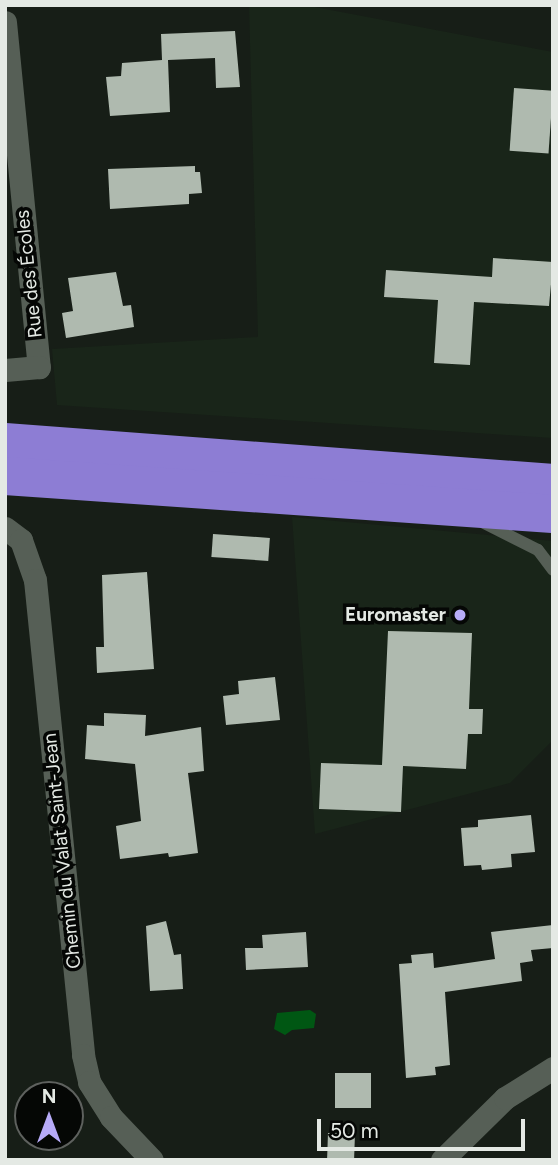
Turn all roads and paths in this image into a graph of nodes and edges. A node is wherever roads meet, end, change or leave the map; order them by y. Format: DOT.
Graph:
graph roads {
  1 [pos="6,37"];
  2 [pos="5,370"];
  3 [pos="5,442"];
  4 [pos="5,476"];
  5 [pos="553,483"];
  6 [pos="449,507"];
  7 [pos="553,514"];
  8 [pos="5,528"];
  9 [pos="553,570"];
  10 [pos="553,1068"];
  11 [pos="152,1160"];
  12 [pos="442,1160"];
  1 -- 2 [label="street, Rue des Écoles"];
  3 -- 5 [label="highway"];
  4 -- 6 [label="highway"];
  6 -- 7 [label="highway"];
  6 -- 9 [label="lane"];
  8 -- 11 [label="street, Chemin du Valat Saint-Jean"];
  10 -- 12 [label="street"];
}
